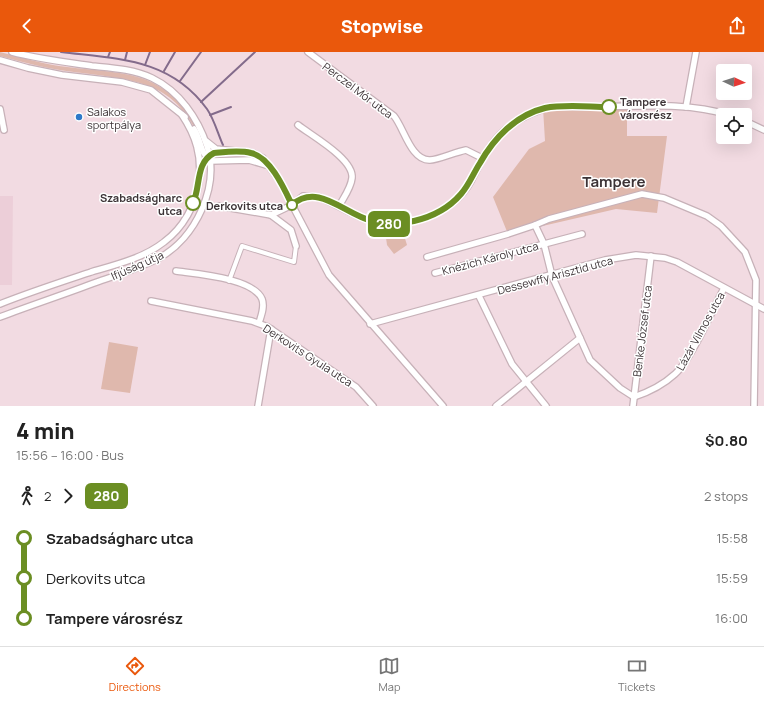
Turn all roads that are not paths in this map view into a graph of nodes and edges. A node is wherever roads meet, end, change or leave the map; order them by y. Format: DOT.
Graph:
graph roads {
  1 [pos="12,52"];
  2 [pos="308,52"];
  3 [pos="696,52"];
  4 [pos="0,60"];
  5 [pos="686,107"];
  6 [pos="0,109"];
  7 [pos="716,112"];
  8 [pos="182,115"];
  9 [pos="752,124"];
  10 [pos="298,125"];
  11 [pos="4,130"];
  12 [pos="764,130"];
  13 [pos="205,139"];
  14 [pos="244,152"];
  15 [pos="209,158"];
  16 [pos="482,158"];
  17 [pos="268,166"];
  18 [pos="200,168"];
  19 [pos="292,205"];
  20 [pos="219,206"];
  21 [pos="339,206"];
  22 [pos="272,215"];
  23 [pos="534,225"];
  24 [pos="582,234"];
  25 [pos="544,244"];
  26 [pos="296,246"];
  27 [pos="650,256"];
  28 [pos="427,257"];
  29 [pos="176,271"];
  30 [pos="436,273"];
  31 [pos="552,276"];
  32 [pos="229,281"];
  33 [pos="724,288"];
  34 [pos="479,296"];
  35 [pos="151,301"];
  36 [pos="0,304"];
  37 [pos="756,305"];
  38 [pos="764,309"];
  39 [pos="0,317"];
  40 [pos="259,323"];
  41 [pos="370,324"];
  42 [pos="272,329"];
  43 [pos="580,338"];
  44 [pos="526,382"];
  45 [pos="634,397"];
  46 [pos="258,406"];
  47 [pos="373,406"];
  48 [pos="443,406"];
  49 [pos="496,406"];
  50 [pos="546,406"];
  51 [pos="633,406"];
  52 [pos="754,406"];
  1 -- 13 [label="street, Ifjúság útja"];
  2 -- 16 [label="street, Perczel Mór utca"];
  3 -- 5 [label="street"];
  4 -- 8 [label="street, Ifjúság útja"];
  5 -- 7 [label="street"];
  5 -- 16 [label="street"];
  6 -- 11 [label="street"];
  8 -- 15 [label="street, Ifjúság útja"];
  8 -- 18 [label="street, Ifjúság útja"];
  9 -- 12 [label="street"];
  10 -- 21 [label="street"];
  13 -- 14 [label="street"];
  13 -- 15 [label="street, Ifjúság útja"];
  14 -- 15 [label="street"];
  14 -- 17 [label="street"];
  15 -- 17 [label="street"];
  15 -- 18 [label="street, Ifjúság útja"];
  15 -- 39 [label="street, Ifjúság útja"];
  16 -- 21 [label="street"];
  17 -- 19 [label="street"];
  18 -- 36 [label="street, Ifjúság útja"];
  19 -- 21 [label="street"];
  19 -- 22 [label="street"];
  19 -- 41 [label="street"];
  20 -- 22 [label="street"];
  22 -- 26 [label="street"];
  23 -- 25 [label="street, Knézich Károly utca"];
  23 -- 28 [label="street, Knézich Károly utca"];
  23 -- 37 [label="street"];
  24 -- 25 [label="street, Knézich Károly utca"];
  25 -- 30 [label="street, Knézich Károly utca"];
  25 -- 31 [label="street, Knézich Károly utca"];
  26 -- 32 [label="street"];
  27 -- 31 [label="street, Dessewffy Arisztid utca"];
  27 -- 33 [label="street, Dessewffy Arisztid utca"];
  27 -- 45 [label="street, Benke József utca"];
  29 -- 32 [label="street, Derkovits Gyula utca"];
  31 -- 34 [label="street, Dessewffy Arisztid utca"];
  31 -- 43 [label="street, Knézich Károly utca"];
  32 -- 40 [label="street, Derkovits Gyula utca"];
  33 -- 37 [label="street, Dessewffy Arisztid utca"];
  33 -- 45 [label="street, Lázár Vilmos utca"];
  34 -- 41 [label="street, Dessewffy Arisztid utca"];
  34 -- 44 [label="street"];
  35 -- 40 [label="street, Derkovits Gyula utca"];
  37 -- 38 [label="street, Dessewffy Arisztid utca"];
  37 -- 52 [label="street"];
  40 -- 42 [label="street, Derkovits Gyula utca"];
  41 -- 48 [label="street"];
  42 -- 46 [label="street"];
  42 -- 47 [label="street, Derkovits Gyula utca"];
  43 -- 44 [label="street"];
  43 -- 45 [label="street, Knézich Károly utca"];
  44 -- 49 [label="street"];
  44 -- 50 [label="street"];
  45 -- 51 [label="street, Benke József utca"];
}
